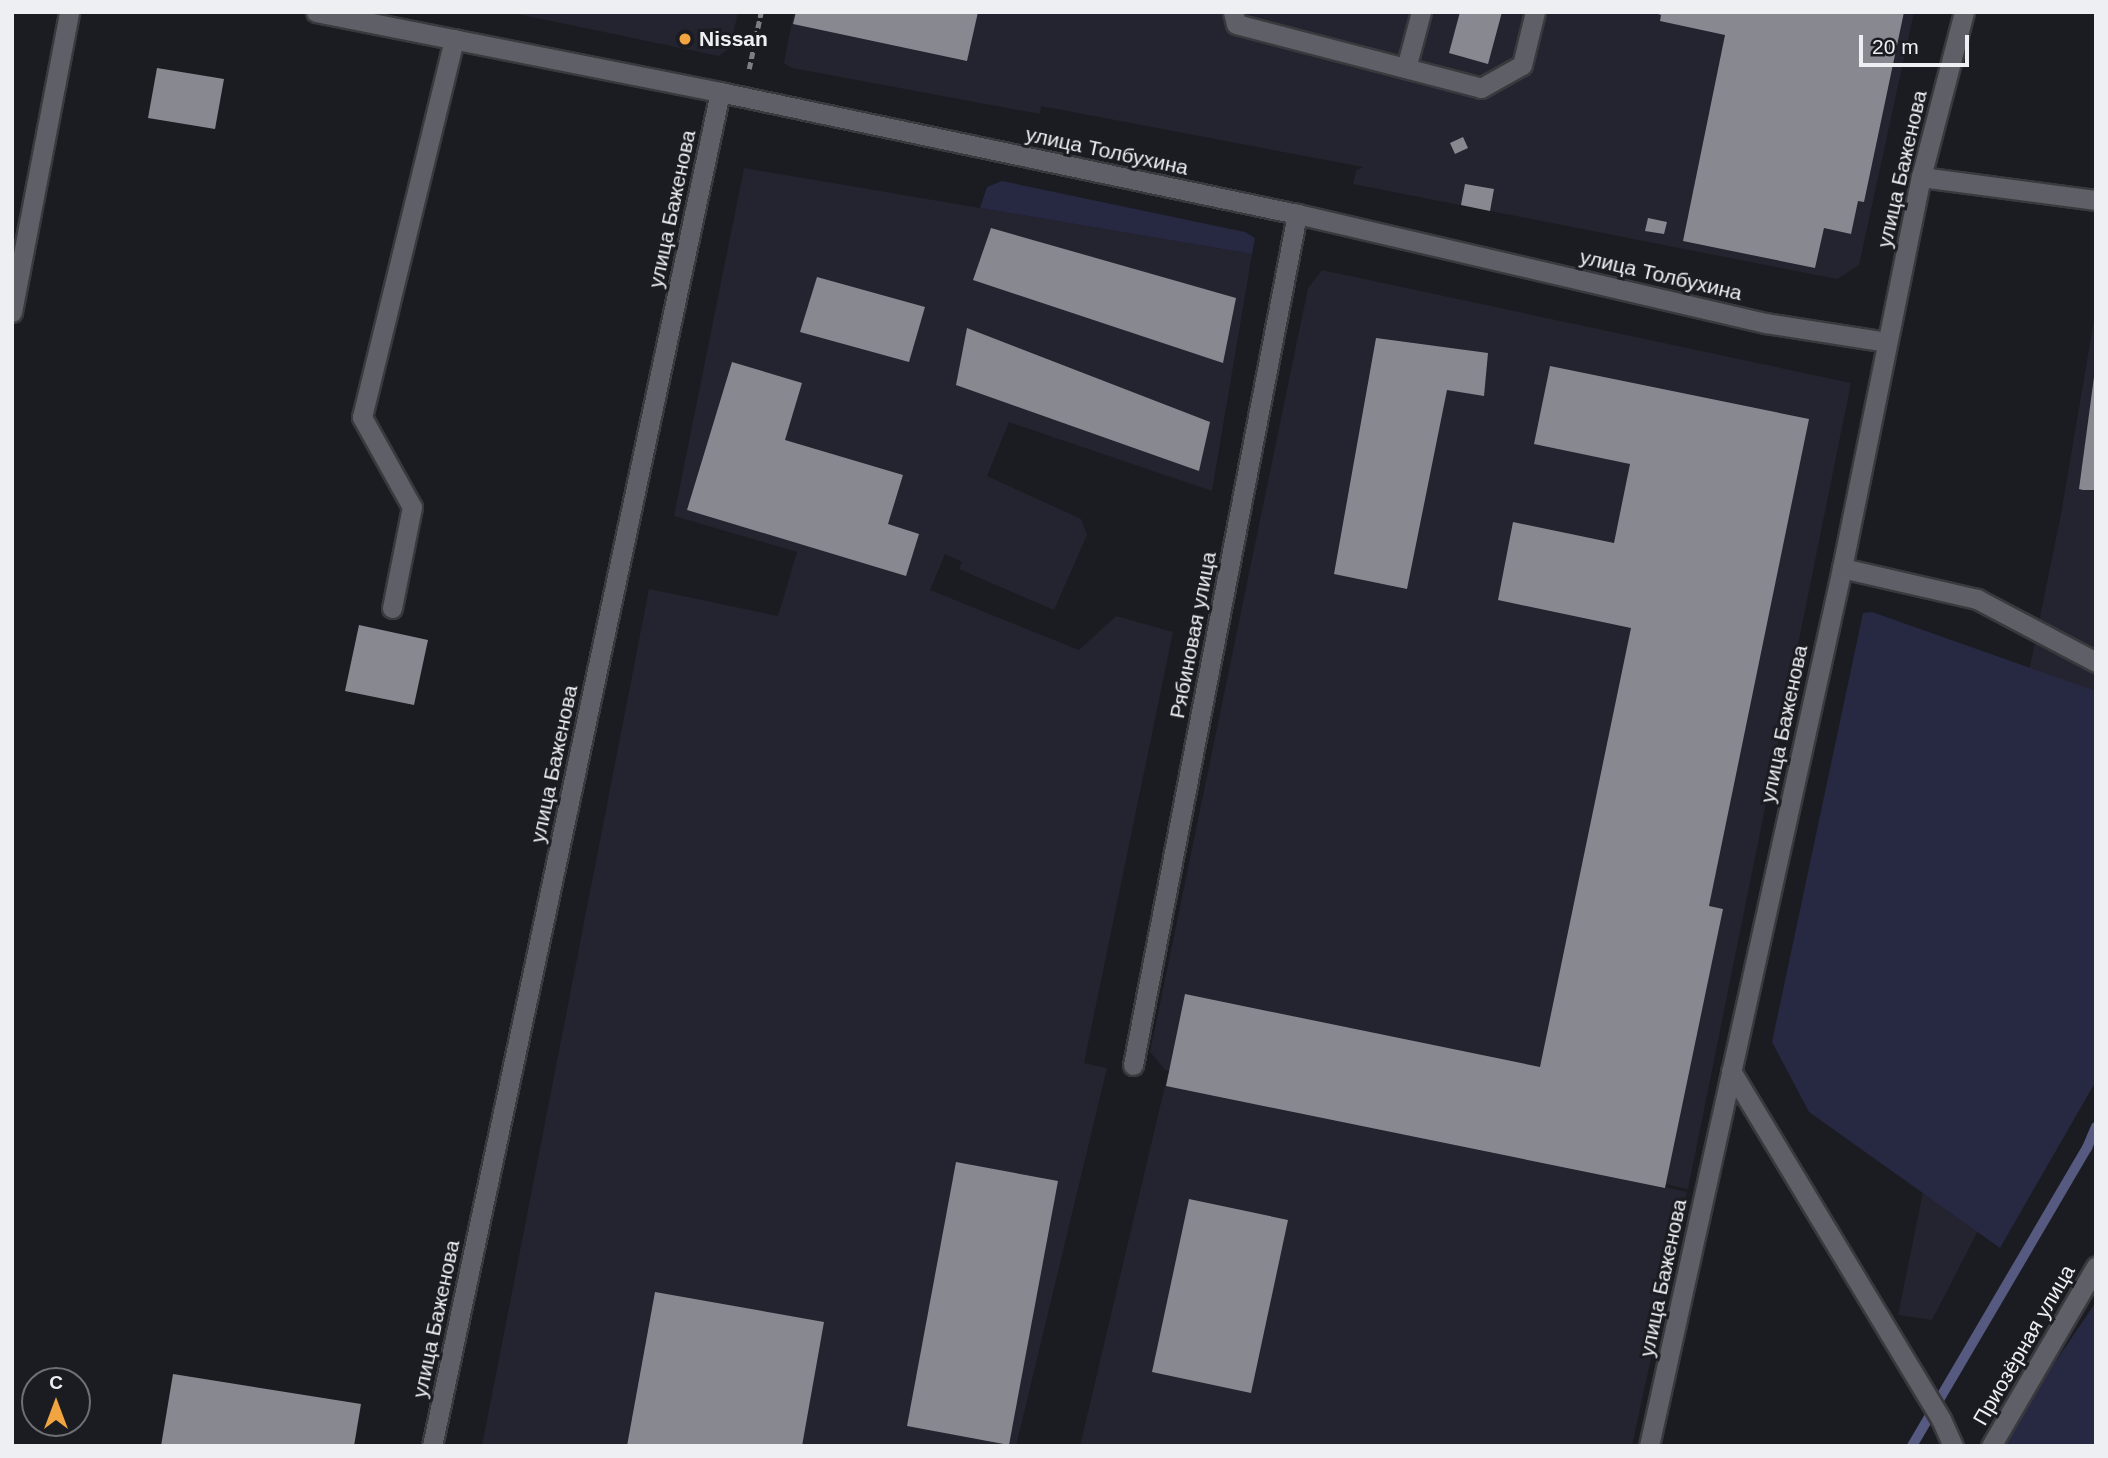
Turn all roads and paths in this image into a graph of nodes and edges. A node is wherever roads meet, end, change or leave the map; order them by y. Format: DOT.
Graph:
graph roads {
  1 [pos="69,12"];
  2 [pos="316,12"];
  3 [pos="761,12"];
  4 [pos="1233,12"];
  5 [pos="1421,12"];
  6 [pos="1535,12"];
  7 [pos="1964,12"];
  8 [pos="454,39"];
  9 [pos="1406,68"];
  10 [pos="720,92"];
  11 [pos="742,97"];
  12 [pos="1921,177"];
  13 [pos="2096,200"];
  14 [pos="1297,214"];
  15 [pos="12,312"];
  16 [pos="1887,342"];
  17 [pos="1842,568"];
  18 [pos="393,608"];
  19 [pos="2096,662"];
  20 [pos="1133,1065"];
  21 [pos="1731,1071"];
  22 [pos="2096,1266"];
  23 [pos="432,1446"];
  24 [pos="1649,1446"];
  25 [pos="1952,1446"];
  26 [pos="1991,1446"];
  1 -- 15 [label="street"];
  2 -- 8 [label="street, улица Толбухина"];
  3 -- 11 [label="path"];
  4 -- 9 [label="street"];
  5 -- 9 [label="street"];
  6 -- 9 [label="street"];
  7 -- 12 [label="street, улица Баженова"];
  8 -- 10 [label="street, улица Толбухина"];
  8 -- 18 [label="street"];
  10 -- 11 [label="street, улица Толбухина"];
  10 -- 23 [label="street, улица Баженова"];
  11 -- 14 [label="street, улица Толбухина"];
  12 -- 13 [label="street"];
  12 -- 16 [label="street, улица Баженова"];
  14 -- 16 [label="street, улица Толбухина"];
  14 -- 20 [label="street, Рябиновая улица"];
  16 -- 17 [label="street, улица Баженова"];
  17 -- 19 [label="street"];
  17 -- 21 [label="street, улица Баженова"];
  21 -- 24 [label="street, улица Баженова"];
  21 -- 25 [label="street"];
  22 -- 26 [label="street, Приозёрная улица"];
}
